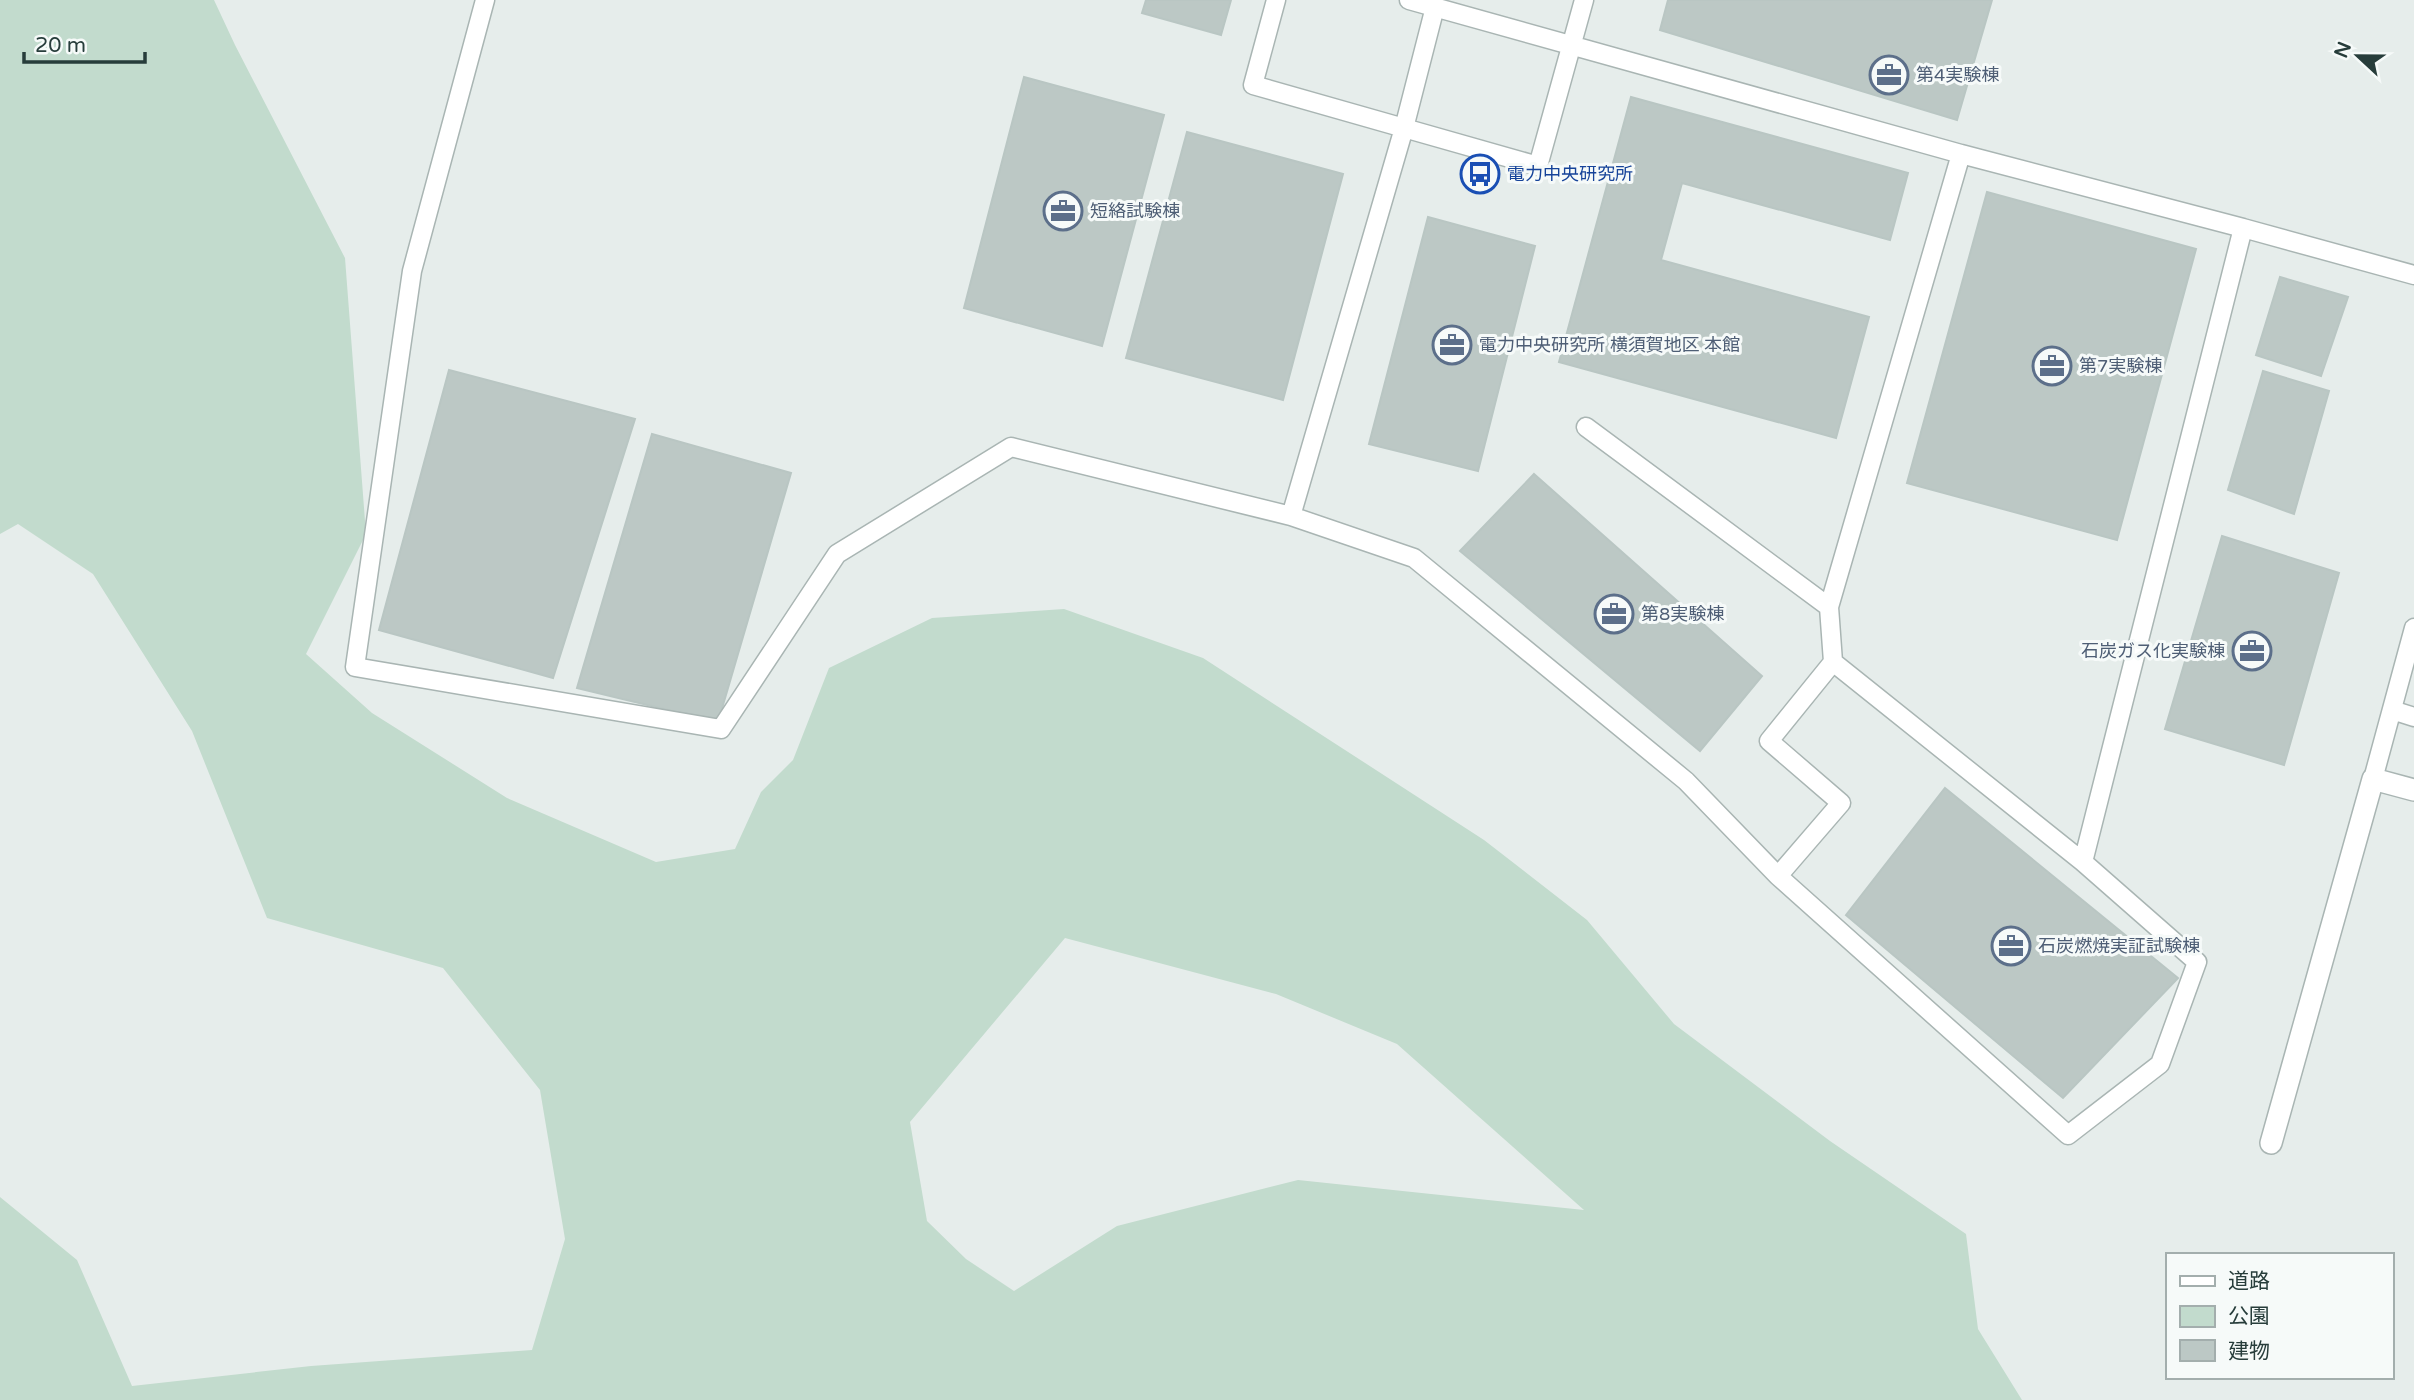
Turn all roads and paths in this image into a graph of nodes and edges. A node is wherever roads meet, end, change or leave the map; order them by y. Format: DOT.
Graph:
graph roads {
  1 [pos="485,0"];
  2 [pos="1276,0"];
  3 [pos="1409,0"];
  4 [pos="1584,0"];
  5 [pos="1435,7"];
  6 [pos="1572,44"];
  7 [pos="1404,128"];
  8 [pos="1961,155"];
  9 [pos="2243,228"];
  10 [pos="2414,275"];
  11 [pos="1586,427"];
  12 [pos="1291,516"];
  13 [pos="1829,607"];
  14 [pos="2414,628"];
  15 [pos="1833,662"];
  16 [pos="2392,710"];
  17 [pos="2414,717"];
  18 [pos="2373,779"];
  19 [pos="2414,790"];
  20 [pos="2083,862"];
  21 [pos="1778,876"];
  22 [pos="2271,1143"];
  1 -- 12 [label="lane"];
  2 -- 7 [label="lane"];
  3 -- 5 [label="lane"];
  4 -- 6 [label="lane"];
  5 -- 6 [label="lane"];
  5 -- 7 [label="lane"];
  6 -- 7 [label="lane"];
  6 -- 8 [label="lane"];
  7 -- 12 [label="lane"];
  8 -- 9 [label="lane"];
  8 -- 13 [label="lane"];
  9 -- 10 [label="lane"];
  9 -- 20 [label="lane"];
  11 -- 13 [label="lane"];
  12 -- 21 [label="lane"];
  13 -- 15 [label="lane"];
  14 -- 16 [label="lane"];
  15 -- 20 [label="lane"];
  15 -- 21 [label="lane"];
  16 -- 17 [label="lane"];
  16 -- 18 [label="lane"];
  18 -- 19 [label="street"];
  18 -- 22 [label="street"];
  20 -- 21 [label="lane"];
}
